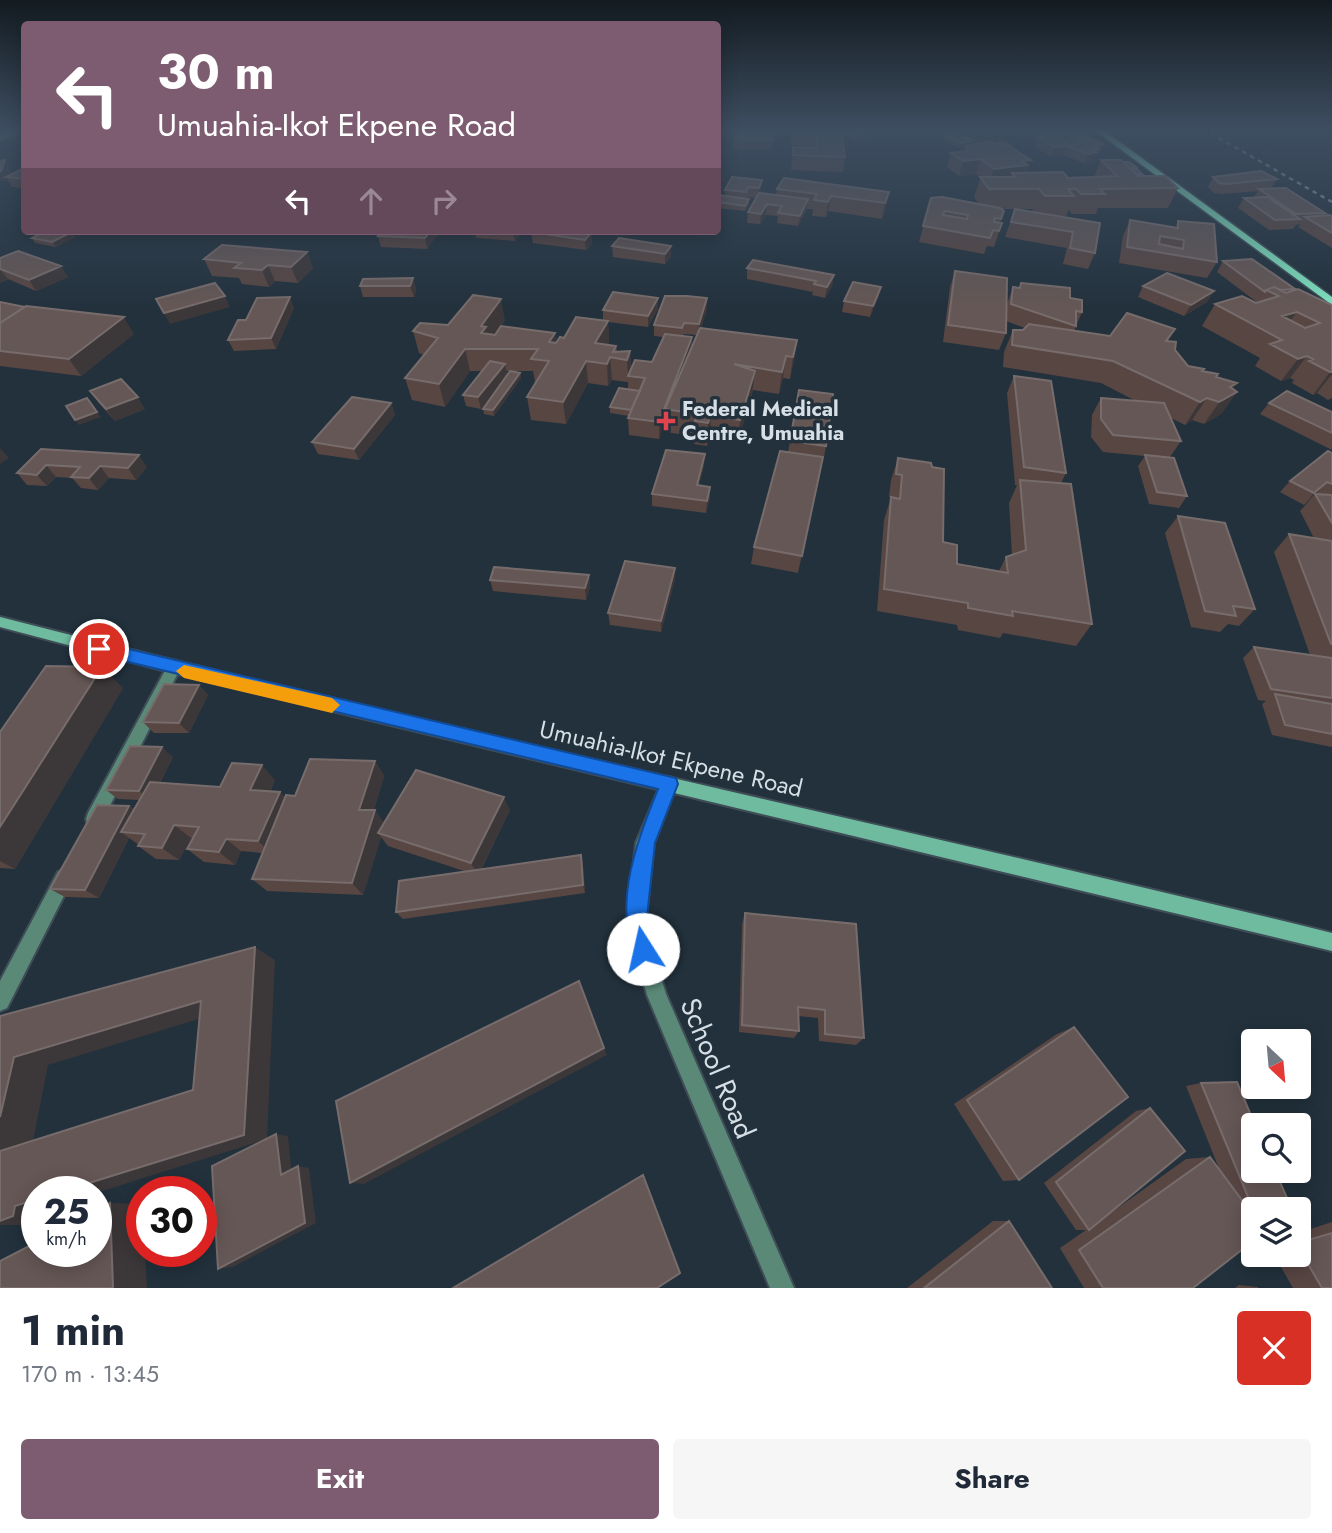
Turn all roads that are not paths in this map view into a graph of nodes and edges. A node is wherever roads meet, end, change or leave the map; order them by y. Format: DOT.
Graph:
graph roads {
  1 [pos="1179,189"];
  2 [pos="1194,189"];
  3 [pos="1272,245"];
  4 [pos="1256,246"];
  5 [pos="1332,288"];
  6 [pos="1332,302"];
  7 [pos="0,622"];
  8 [pos="173,668"];
  9 [pos="669,784"];
  10 [pos="83,841"];
  11 [pos="70,866"];
  12 [pos="1332,942"];
  13 [pos="0,1001"];
  14 [pos="782,1288"];
  1 -- 4 [label="main road"];
  2 -- 3 [label="main road"];
  3 -- 4 [label="main road"];
  3 -- 5 [label="main road"];
  4 -- 6 [label="main road"];
  7 -- 8 [label="main road, Umuahia-Ikot Ekpene Road"];
  8 -- 9 [label="main road, Umuahia-Ikot Ekpene Road"];
  8 -- 10 [label="street"];
  9 -- 12 [label="main road, Umuahia-Ikot Ekpene Road"];
  9 -- 14 [label="street, School Road"];
  11 -- 13 [label="street"];
}
